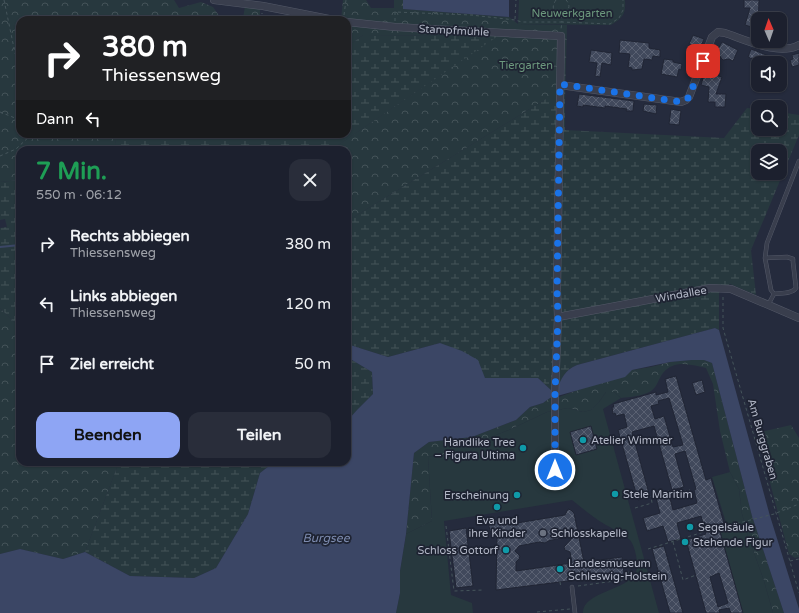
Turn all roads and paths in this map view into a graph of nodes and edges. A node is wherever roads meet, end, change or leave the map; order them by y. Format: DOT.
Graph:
graph roads {
  1 [pos="4,0"];
  2 [pos="214,0"];
  3 [pos="346,0"];
  4 [pos="516,0"];
  5 [pos="556,0"];
  6 [pos="566,0"];
  7 [pos="623,0"];
  8 [pos="396,12"];
  9 [pos="561,15"];
  10 [pos="314,16"];
  11 [pos="344,16"];
  12 [pos="515,20"];
  13 [pos="351,22"];
  14 [pos="562,22"];
  15 [pos="561,36"];
  16 [pos="799,45"];
  17 [pos="16,56"];
  18 [pos="560,84"];
  19 [pos="0,112"];
  20 [pos="16,118"];
  21 [pos="28,138"];
  22 [pos="19,146"];
  23 [pos="16,149"];
  24 [pos="0,156"];
  25 [pos="799,161"];
  26 [pos="766,258"];
  27 [pos="724,289"];
  28 [pos="774,294"];
  29 [pos="768,306"];
  30 [pos="558,317"];
  31 [pos="799,318"];
  32 [pos="555,470"];
  33 [pos="690,490"];
  34 [pos="799,504"];
  35 [pos="635,508"];
  36 [pos="776,513"];
  37 [pos="446,526"];
  38 [pos="719,528"];
  39 [pos="707,531"];
  40 [pos="673,542"];
  41 [pos="648,549"];
  42 [pos="799,559"];
  43 [pos="789,561"];
  44 [pos="631,563"];
  45 [pos="696,575"];
  46 [pos="560,582"];
  47 [pos="572,587"];
  48 [pos="561,588"];
  49 [pos="484,590"];
  50 [pos="799,593"];
  51 [pos="574,611"];
  52 [pos="537,612"];
  1 -- 17 [label="path"];
  2 -- 10 [label="street"];
  3 -- 11 [label="path"];
  4 -- 12 [label="path"];
  5 -- 9 [label="path"];
  6 -- 9 [label="path"];
  7 -- 14 [label="path"];
  8 -- 12 [label="path"];
  9 -- 14 [label="path"];
  12 -- 14 [label="path"];
  13 -- 15 [label="street, Stampfmühle"];
  14 -- 15 [label="path"];
  15 -- 18 [label="street"];
  16 -- 18 [label="street"];
  18 -- 30 [label="street"];
  19 -- 20 [label="path"];
  21 -- 22 [label="path"];
  23 -- 24 [label="path"];
  25 -- 26 [label="lane"];
  26 -- 28 [label="lane"];
  26 -- 28 [label="lane"];
  27 -- 29 [label="street, Windallee"];
  27 -- 30 [label="street, Windallee"];
  27 -- 36 [label="path, Am Burggraben"];
  28 -- 29 [label="lane"];
  29 -- 31 [label="street, Windallee"];
  30 -- 32 [label="street"];
  33 -- 35 [label="path"];
  34 -- 36 [label="path"];
  36 -- 38 [label="path"];
  36 -- 43 [label="path, Am Burggraben"];
  37 -- 49 [label="path"];
  39 -- 40 [label="path"];
  40 -- 41 [label="path"];
  40 -- 45 [label="path"];
  42 -- 43 [label="path"];
  43 -- 50 [label="path, Am Burggraben"];
  44 -- 47 [label="path"];
  46 -- 48 [label="path"];
  47 -- 51 [label="lane"];
  51 -- 52 [label="path"];
}
